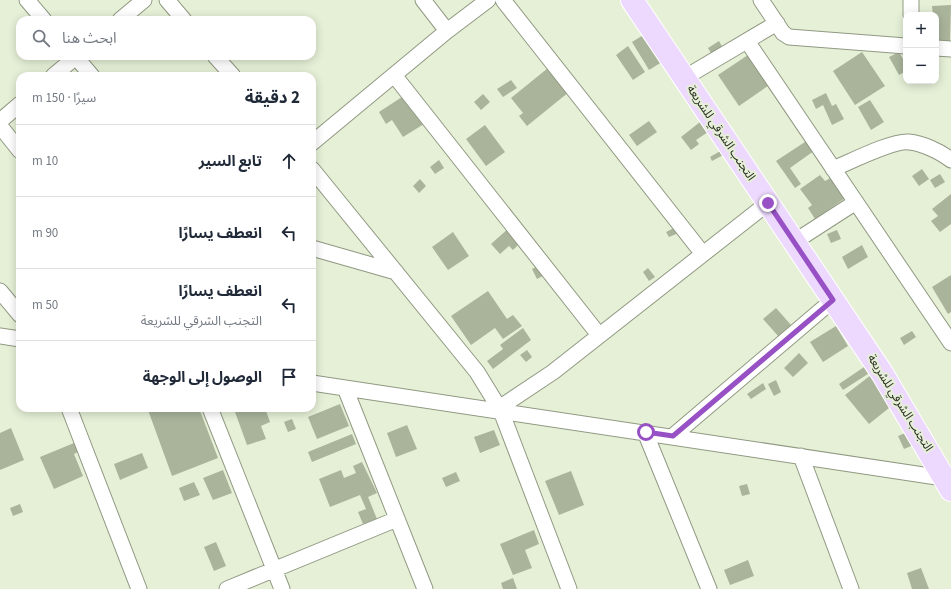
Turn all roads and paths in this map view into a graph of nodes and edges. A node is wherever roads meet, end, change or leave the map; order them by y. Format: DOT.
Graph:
graph roads {
  1 [pos="27,0"];
  2 [pos="144,0"];
  3 [pos="167,0"];
  4 [pos="423,0"];
  5 [pos="488,0"];
  6 [pos="503,0"];
  7 [pos="632,0"];
  8 [pos="761,0"];
  9 [pos="911,0"];
  10 [pos="911,12"];
  11 [pos="41,16"];
  12 [pos="125,16"];
  13 [pos="181,16"];
  14 [pos="777,23"];
  15 [pos="448,31"];
  16 [pos="747,41"];
  17 [pos="903,46"];
  18 [pos="939,48"];
  19 [pos="951,49"];
  20 [pos="71,60"];
  21 [pos="79,60"];
  22 [pos="219,60"];
  23 [pos="58,72"];
  24 [pos="89,72"];
  25 [pos="229,72"];
  26 [pos="394,75"];
  27 [pos="684,78"];
  28 [pos="16,107"];
  29 [pos="0,121"];
  30 [pos="0,126"];
  31 [pos="316,140"];
  32 [pos="16,146"];
  33 [pos="951,160"];
  34 [pos="833,169"];
  35 [pos="316,174"];
  36 [pos="856,202"];
  37 [pos="768,203"];
  38 [pos="794,242"];
  39 [pos="316,249"];
  40 [pos="703,254"];
  41 [pos="396,272"];
  42 [pos="0,291"];
  43 [pos="833,300"];
  44 [pos="16,310"];
  45 [pos="599,335"];
  46 [pos="0,336"];
  47 [pos="16,338"];
  48 [pos="951,343"];
  49 [pos="316,384"];
  50 [pos="345,388"];
  51 [pos="500,409"];
  52 [pos="71,412"];
  53 [pos="212,412"];
  54 [pos="646,432"];
  55 [pos="673,436"];
  56 [pos="801,456"];
  57 [pos="950,483"];
  58 [pos="397,519"];
  59 [pos="274,570"];
  60 [pos="139,589"];
  61 [pos="227,589"];
  62 [pos="282,589"];
  63 [pos="425,589"];
  64 [pos="569,589"];
  65 [pos="709,589"];
  66 [pos="851,589"];
  1 -- 11 [label="street"];
  2 -- 12 [label="street"];
  3 -- 13 [label="street"];
  4 -- 15 [label="street"];
  5 -- 15 [label="street"];
  6 -- 40 [label="street"];
  7 -- 27 [label="main road, التجنب الشرقي للشريعة"];
  8 -- 14 [label="street"];
  9 -- 10 [label="street"];
  14 -- 16 [label="street"];
  14 -- 17 [label="street"];
  15 -- 26 [label="street"];
  16 -- 27 [label="street"];
  16 -- 34 [label="street"];
  18 -- 19 [label="street"];
  20 -- 23 [label="street"];
  21 -- 24 [label="street"];
  22 -- 25 [label="street"];
  26 -- 31 [label="street"];
  26 -- 45 [label="street"];
  27 -- 37 [label="main road, التجنب الشرقي للشريعة"];
  28 -- 29 [label="street"];
  30 -- 32 [label="street"];
  33 -- 34 [label="street"];
  34 -- 36 [label="street"];
  35 -- 41 [label="street"];
  36 -- 38 [label="street"];
  36 -- 48 [label="street"];
  37 -- 38 [label="main road, التجنب الشرقي للشريعة"];
  37 -- 40 [label="street"];
  38 -- 43 [label="main road, التجنب الشرقي للشريعة"];
  39 -- 41 [label="street"];
  40 -- 45 [label="street"];
  41 -- 51 [label="street"];
  42 -- 44 [label="street"];
  43 -- 55 [label="street"];
  43 -- 57 [label="main road, التجنب الشرقي للشريعة"];
  45 -- 51 [label="street"];
  46 -- 47 [label="street"];
  49 -- 50 [label="street"];
  50 -- 51 [label="street"];
  50 -- 58 [label="street"];
  51 -- 54 [label="street"];
  51 -- 64 [label="street"];
  52 -- 60 [label="street"];
  53 -- 59 [label="street"];
  54 -- 55 [label="street"];
  54 -- 65 [label="street"];
  55 -- 56 [label="street"];
  56 -- 57 [label="street"];
  56 -- 66 [label="street"];
  58 -- 59 [label="street"];
  58 -- 63 [label="street"];
  59 -- 61 [label="street"];
  59 -- 62 [label="street"];
}
